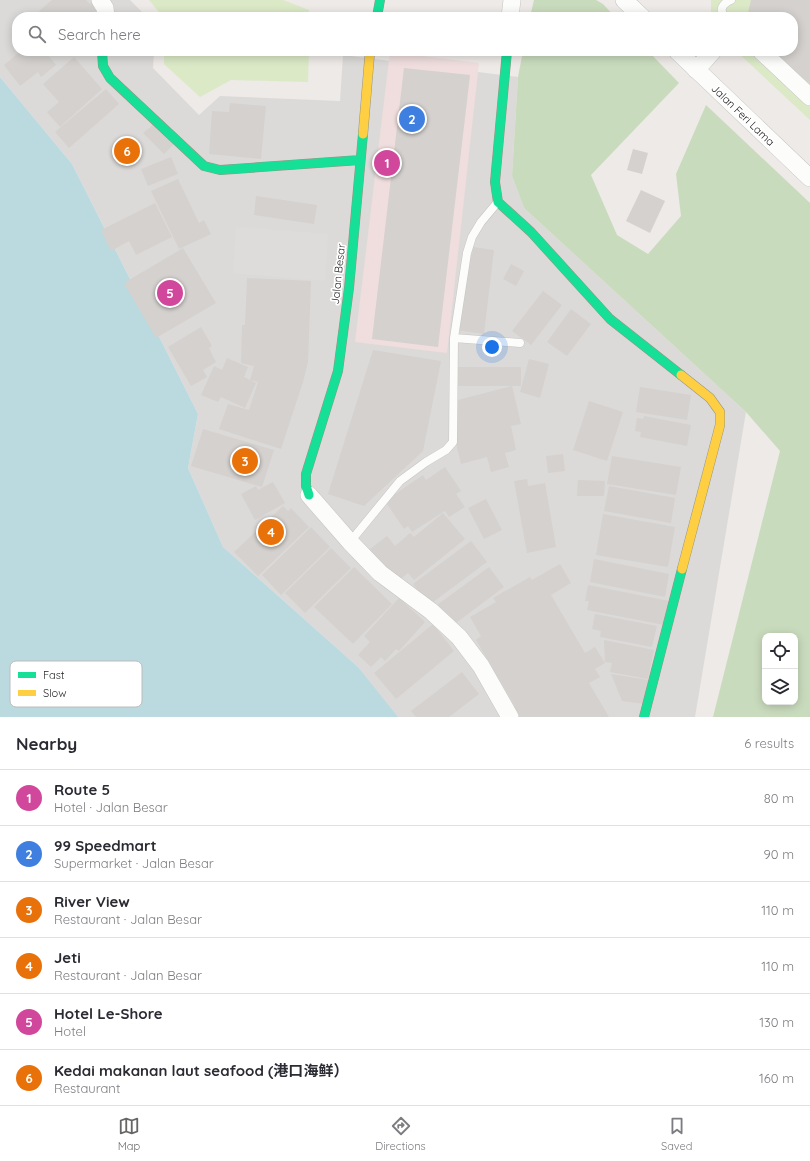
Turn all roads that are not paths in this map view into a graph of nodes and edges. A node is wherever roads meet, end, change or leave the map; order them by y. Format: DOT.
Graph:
graph roads {
  1 [pos="100,0"];
  2 [pos="380,0"];
  3 [pos="512,0"];
  4 [pos="624,0"];
  5 [pos="731,0"];
  6 [pos="105,12"];
  7 [pos="378,12"];
  8 [pos="511,12"];
  9 [pos="637,12"];
  10 [pos="722,12"];
  11 [pos="101,56"];
  12 [pos="370,56"];
  13 [pos="507,56"];
  14 [pos="682,56"];
  15 [pos="709,56"];
  16 [pos="766,56"];
  17 [pos="696,70"];
  18 [pos="810,97"];
  19 [pos="360,160"];
  20 [pos="810,178"];
  21 [pos="498,202"];
  22 [pos="454,338"];
  23 [pos="520,343"];
  24 [pos="309,495"];
  25 [pos="350,542"];
  26 [pos="510,717"];
  27 [pos="644,717"];
  1 -- 6 [label="street"];
  2 -- 7 [label="street"];
  3 -- 8 [label="street"];
  4 -- 9 [label="street"];
  5 -- 10 [label="lane"];
  11 -- 19 [label="street"];
  12 -- 19 [label="street, Jalan Besar"];
  13 -- 21 [label="street"];
  14 -- 17 [label="street, Jalan Feri Lama"];
  15 -- 17 [label="street"];
  16 -- 18 [label="street"];
  17 -- 20 [label="street, Jalan Feri Lama"];
  19 -- 24 [label="street, Jalan Besar"];
  21 -- 22 [label="lane"];
  21 -- 27 [label="street"];
  22 -- 23 [label="lane"];
  22 -- 25 [label="lane"];
  24 -- 25 [label="street"];
  25 -- 26 [label="street"];
}
